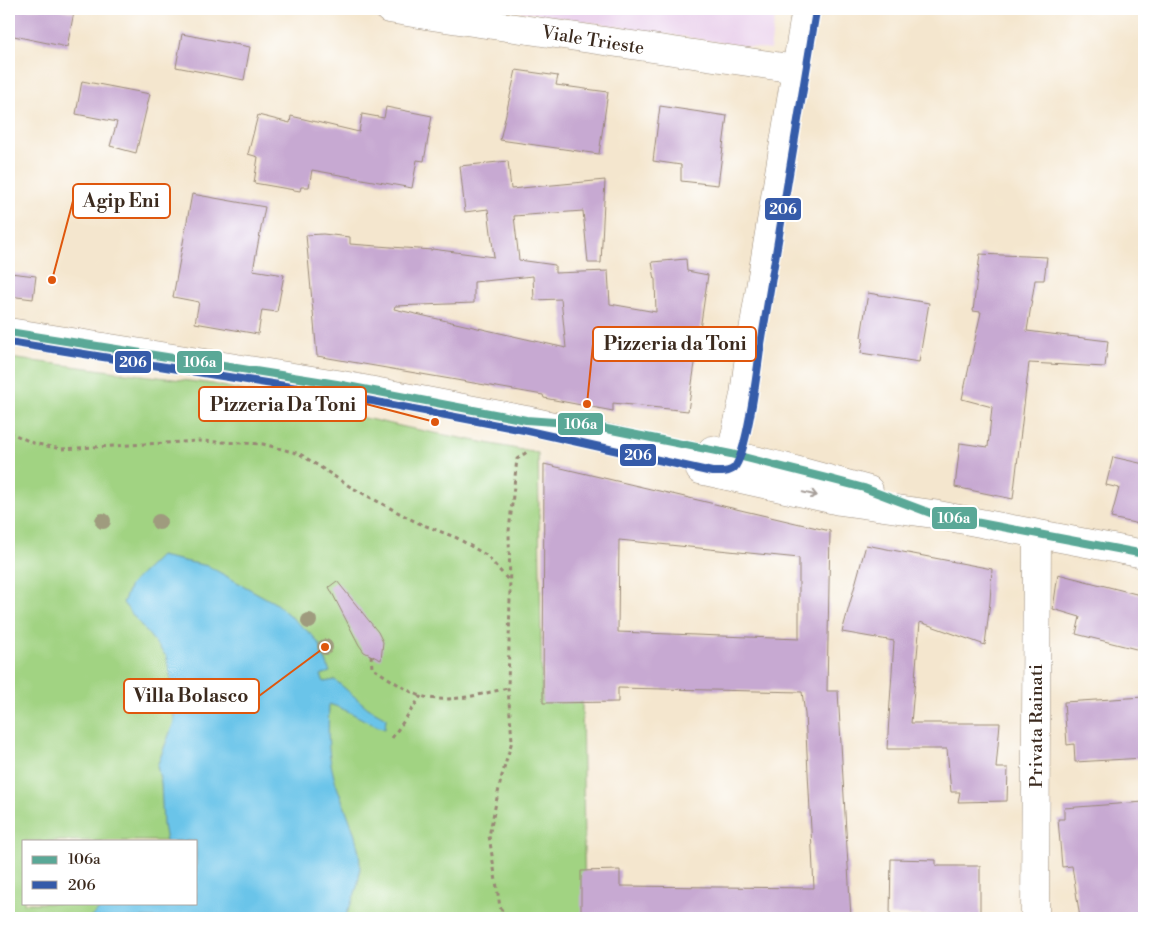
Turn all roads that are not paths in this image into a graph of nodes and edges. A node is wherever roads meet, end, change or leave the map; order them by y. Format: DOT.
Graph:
graph roads {
  1 [pos="389,9"];
  2 [pos="806,9"];
  3 [pos="796,69"];
  4 [pos="9,332"];
  5 [pos="526,420"];
  6 [pos="731,454"];
  7 [pos="772,485"];
  8 [pos="933,514"];
  9 [pos="1037,534"];
  10 [pos="1144,554"];
  11 [pos="1035,918"];
  1 -- 3 [label="street, Viale Trieste"];
  2 -- 3 [label="street"];
  3 -- 6 [label="street"];
  4 -- 5 [label="street"];
  5 -- 6 [label="street"];
  5 -- 7 [label="street"];
  6 -- 7 [label="street"];
  6 -- 8 [label="street"];
  7 -- 8 [label="street, one-way"];
  8 -- 9 [label="street"];
  9 -- 10 [label="street"];
  9 -- 11 [label="street, Privata Rainati"];
}
